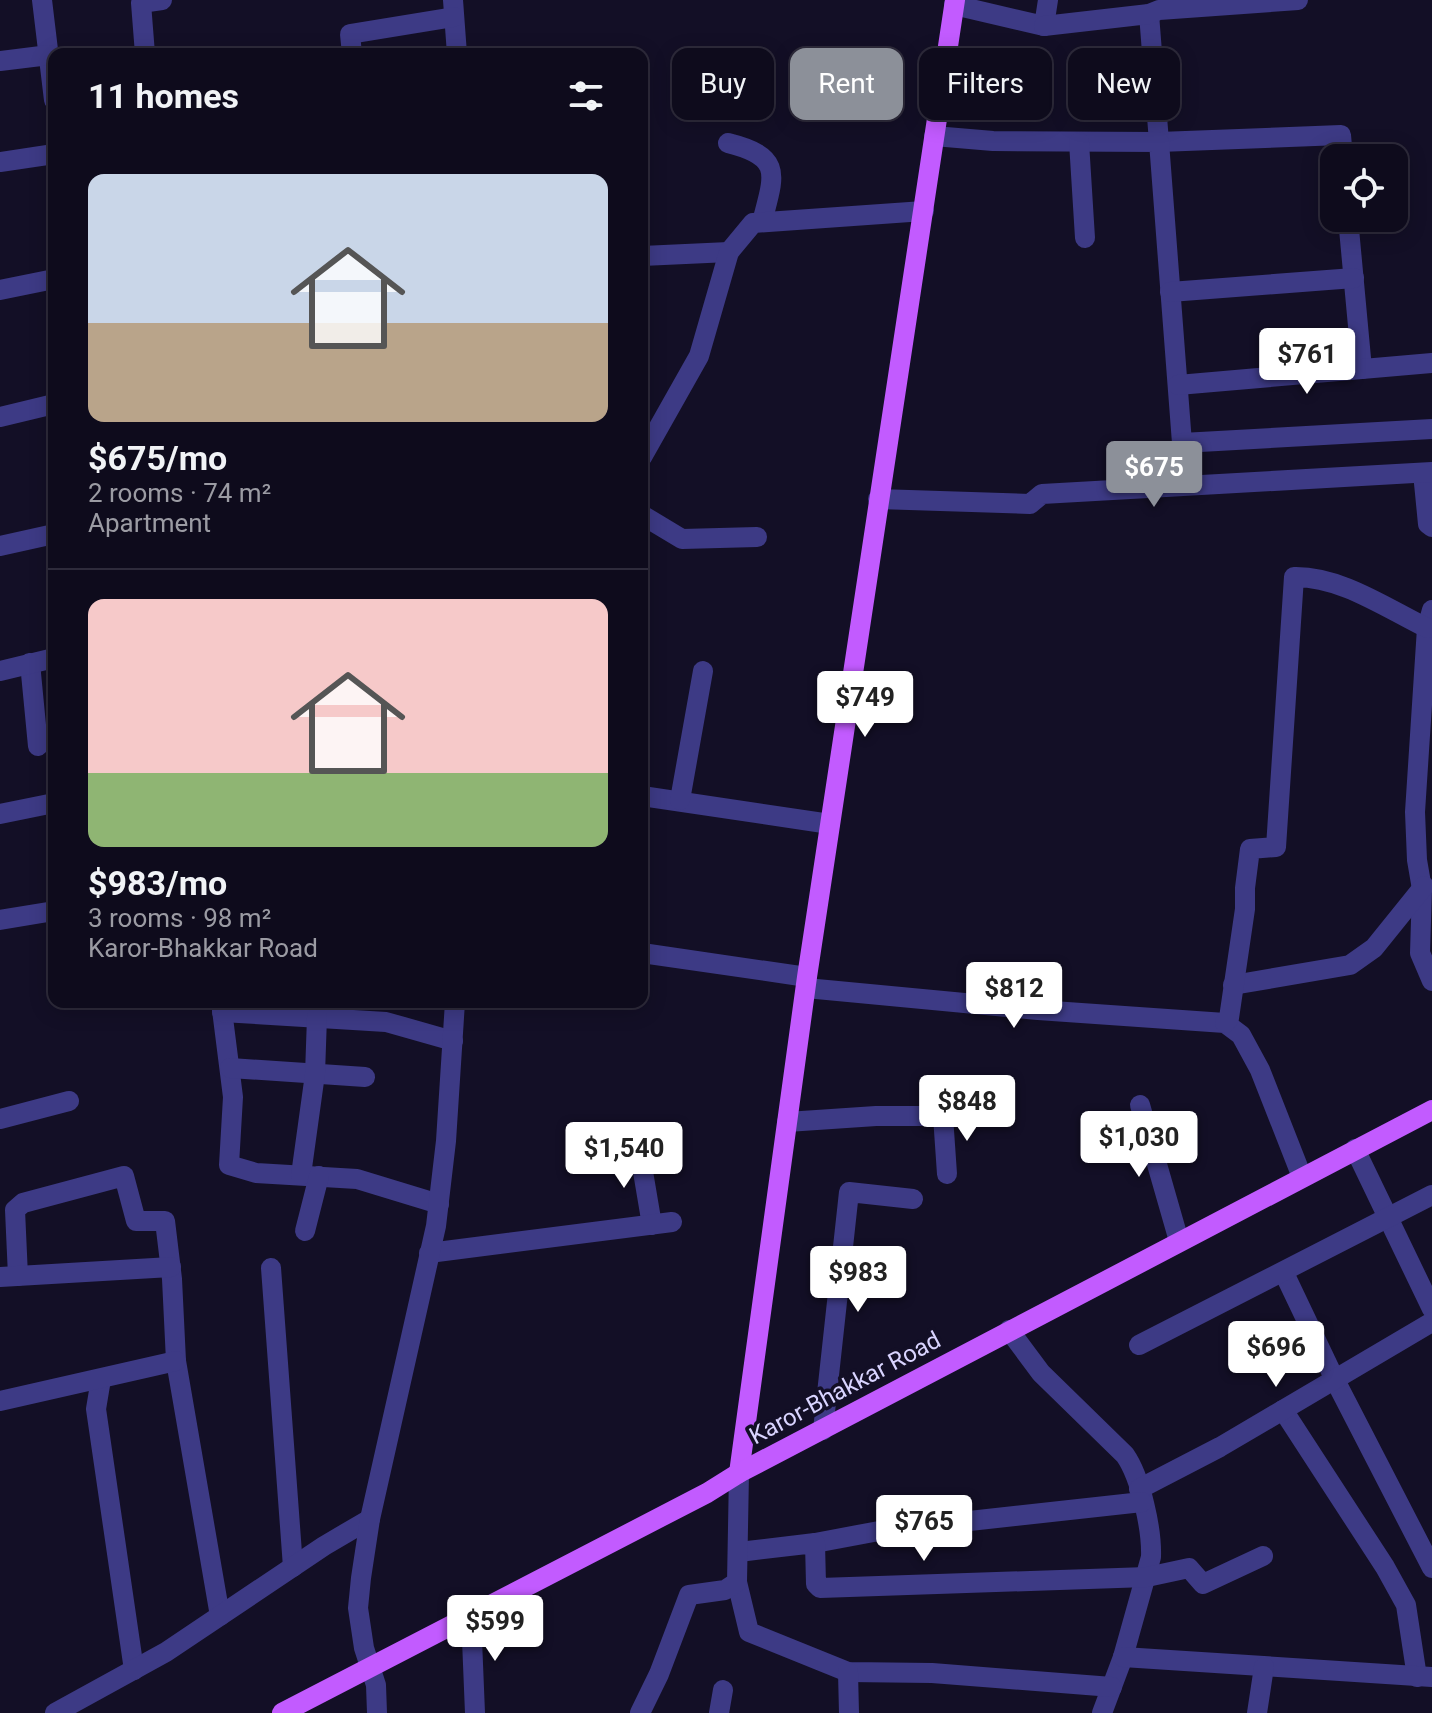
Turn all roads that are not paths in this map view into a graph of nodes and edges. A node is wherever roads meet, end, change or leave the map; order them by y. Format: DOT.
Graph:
graph roads {
  1 [pos="42,0"];
  2 [pos="162,0"];
  3 [pos="1048,0"];
  4 [pos="1298,0"];
  5 [pos="955,2"];
  6 [pos="454,8"];
  7 [pos="1149,14"];
  8 [pos="1044,26"];
  9 [pos="48,48"];
  10 [pos="145,48"];
  11 [pos="351,48"];
  12 [pos="457,48"];
  13 [pos="48,55"];
  14 [pos="0,61"];
  15 [pos="934,136"];
  16 [pos="1079,142"];
  17 [pos="1159,142"];
  18 [pos="728,143"];
  19 [pos="1342,144"];
  20 [pos="48,155"];
  21 [pos="0,162"];
  22 [pos="924,211"];
  23 [pos="762,222"];
  24 [pos="1349,232"];
  25 [pos="1085,238"];
  26 [pos="729,252"];
  27 [pos="648,256"];
  28 [pos="1354,278"];
  29 [pos="48,280"];
  30 [pos="0,290"];
  31 [pos="1170,292"];
  32 [pos="1432,363"];
  33 [pos="1362,369"];
  34 [pos="1178,385"];
  35 [pos="48,405"];
  36 [pos="0,417"];
  37 [pos="1432,429"];
  38 [pos="1182,443"];
  39 [pos="648,446"];
  40 [pos="1427,473"];
  41 [pos="1187,485"];
  42 [pos="878,499"];
  43 [pos="648,519"];
  44 [pos="1432,527"];
  45 [pos="48,535"];
  46 [pos="757,537"];
  47 [pos="688,539"];
  48 [pos="0,546"];
  49 [pos="676,559"];
  50 [pos="1429,619"];
  51 [pos="48,659"];
  52 [pos="30,663"];
  53 [pos="0,671"];
  54 [pos="703,671"];
  55 [pos="38,746"];
  56 [pos="1425,760"];
  57 [pos="648,797"];
  58 [pos="680,800"];
  59 [pos="48,804"];
  60 [pos="0,814"];
  61 [pos="830,824"];
  62 [pos="1427,882"];
  63 [pos="48,912"];
  64 [pos="0,920"];
  65 [pos="648,954"];
  66 [pos="1432,981"];
  67 [pos="807,982"];
  68 [pos="1233,985"];
  69 [pos="222,1008"];
  70 [pos="232,1008"];
  71 [pos="455,1008"];
  72 [pos="317,1017"];
  73 [pos="1225,1023"];
  74 [pos="453,1041"];
  75 [pos="230,1068"];
  76 [pos="315,1074"];
  77 [pos="365,1077"];
  78 [pos="69,1101"];
  79 [pos="1140,1105"];
  80 [pos="1432,1110"];
  81 [pos="0,1119"];
  82 [pos="787,1122"];
  83 [pos="639,1148"];
  84 [pos="1355,1149"];
  85 [pos="947,1174"];
  86 [pos="310,1176"];
  87 [pos="1302,1177"];
  88 [pos="1432,1195"];
  89 [pos="913,1199"];
  90 [pos="439,1204"];
  91 [pos="1389,1217"];
  92 [pos="8,1226"];
  93 [pos="305,1231"];
  94 [pos="1179,1241"];
  95 [pos="429,1253"];
  96 [pos="171,1267"];
  97 [pos="271,1268"];
  98 [pos="1284,1273"];
  99 [pos="9,1277"];
  100 [pos="1432,1309"];
  101 [pos="1432,1322"];
  102 [pos="1009,1330"];
  103 [pos="1139,1345"];
  104 [pos="176,1361"];
  105 [pos="101,1379"];
  106 [pos="1335,1380"];
  107 [pos="0,1401"];
  108 [pos="1283,1410"];
  109 [pos="823,1430"];
  110 [pos="739,1473"];
  111 [pos="1141,1496"];
  112 [pos="370,1519"];
  113 [pos="815,1543"];
  114 [pos="739,1552"];
  115 [pos="1263,1556"];
  116 [pos="293,1567"];
  117 [pos="1432,1568"];
  118 [pos="1147,1577"];
  119 [pos="737,1582"];
  120 [pos="471,1615"];
  121 [pos="220,1616"];
  122 [pos="1123,1657"];
  123 [pos="369,1667"];
  124 [pos="1264,1667"];
  125 [pos="134,1670"];
  126 [pos="848,1672"];
  127 [pos="1424,1677"];
  128 [pos="1112,1687"];
  129 [pos="723,1690"];
  130 [pos="55,1713"];
  131 [pos="282,1713"];
  132 [pos="377,1713"];
  133 [pos="475,1713"];
  134 [pos="640,1713"];
  135 [pos="719,1713"];
  136 [pos="849,1713"];
  137 [pos="1102,1713"];
  138 [pos="1257,1713"];
  1 -- 9 [label="street"];
  2 -- 10 [label="street"];
  3 -- 8 [label="street"];
  4 -- 7 [label="street"];
  5 -- 8 [label="street"];
  5 -- 15 [label="main road"];
  6 -- 11 [label="street"];
  6 -- 12 [label="street"];
  7 -- 8 [label="street"];
  7 -- 17 [label="street"];
  13 -- 14 [label="street"];
  15 -- 16 [label="street"];
  15 -- 22 [label="main road"];
  16 -- 17 [label="street"];
  16 -- 25 [label="street"];
  17 -- 19 [label="street"];
  17 -- 31 [label="street"];
  18 -- 23 [label="street"];
  20 -- 21 [label="street"];
  22 -- 23 [label="street"];
  22 -- 42 [label="main road"];
  23 -- 26 [label="street"];
  24 -- 28 [label="street"];
  26 -- 27 [label="street"];
  26 -- 39 [label="street"];
  28 -- 31 [label="street"];
  28 -- 33 [label="street"];
  29 -- 30 [label="street"];
  31 -- 34 [label="street"];
  32 -- 33 [label="street"];
  33 -- 34 [label="street"];
  34 -- 38 [label="street"];
  35 -- 36 [label="street"];
  37 -- 38 [label="street"];
  38 -- 41 [label="street"];
  40 -- 41 [label="street"];
  40 -- 44 [label="street"];
  41 -- 42 [label="street"];
  42 -- 61 [label="main road"];
  43 -- 47 [label="street"];
  45 -- 48 [label="street"];
  46 -- 47 [label="street"];
  47 -- 49 [label="street"];
  50 -- 56 [label="street"];
  50 -- 68 [label="street"];
  51 -- 52 [label="street"];
  52 -- 53 [label="street"];
  52 -- 55 [label="street"];
  54 -- 58 [label="street"];
  56 -- 62 [label="street"];
  57 -- 58 [label="street"];
  58 -- 61 [label="street"];
  59 -- 60 [label="street"];
  61 -- 67 [label="main road"];
  62 -- 66 [label="street"];
  62 -- 68 [label="street"];
  63 -- 64 [label="street"];
  65 -- 67 [label="street"];
  67 -- 73 [label="street"];
  67 -- 82 [label="main road"];
  68 -- 73 [label="street"];
  69 -- 75 [label="street"];
  70 -- 72 [label="street"];
  71 -- 74 [label="street"];
  72 -- 74 [label="street"];
  72 -- 76 [label="street"];
  73 -- 87 [label="street"];
  74 -- 90 [label="street"];
  75 -- 76 [label="street"];
  75 -- 86 [label="street"];
  76 -- 77 [label="street"];
  76 -- 86 [label="street"];
  78 -- 81 [label="street"];
  79 -- 94 [label="street"];
  80 -- 84 [label="main road, Karor-Bhakkar Road"];
  82 -- 85 [label="street"];
  82 -- 110 [label="main road"];
  83 -- 95 [label="street"];
  84 -- 87 [label="main road, Karor-Bhakkar Road"];
  84 -- 91 [label="street"];
  86 -- 90 [label="street"];
  86 -- 93 [label="street"];
  87 -- 94 [label="main road, Karor-Bhakkar Road"];
  88 -- 91 [label="street"];
  89 -- 109 [label="street"];
  90 -- 95 [label="street"];
  91 -- 98 [label="street"];
  91 -- 100 [label="street"];
  92 -- 96 [label="street"];
  92 -- 99 [label="street"];
  94 -- 102 [label="main road, Karor-Bhakkar Road"];
  95 -- 112 [label="street"];
  96 -- 99 [label="street"];
  96 -- 104 [label="street"];
  97 -- 116 [label="street"];
  98 -- 103 [label="street"];
  98 -- 106 [label="street"];
  101 -- 106 [label="street"];
  102 -- 109 [label="main road, Karor-Bhakkar Road"];
  102 -- 111 [label="street"];
  104 -- 105 [label="street"];
  104 -- 121 [label="street"];
  105 -- 107 [label="street"];
  105 -- 125 [label="street"];
  106 -- 108 [label="street"];
  106 -- 117 [label="street"];
  108 -- 111 [label="street"];
  108 -- 127 [label="street"];
  109 -- 110 [label="main road, Karor-Bhakkar Road"];
  110 -- 114 [label="street"];
  110 -- 120 [label="main road, Karor-Bhakkar Road"];
  111 -- 113 [label="street"];
  111 -- 118 [label="street"];
  112 -- 116 [label="street"];
  112 -- 123 [label="street"];
  113 -- 114 [label="street"];
  113 -- 118 [label="street"];
  114 -- 119 [label="street"];
  115 -- 118 [label="street"];
  116 -- 121 [label="street"];
  118 -- 122 [label="street"];
  119 -- 126 [label="street"];
  119 -- 134 [label="street"];
  120 -- 123 [label="main road, Karor-Bhakkar Road"];
  120 -- 133 [label="street"];
  121 -- 125 [label="street"];
  122 -- 124 [label="street"];
  122 -- 128 [label="street"];
  123 -- 131 [label="main road, Karor-Bhakkar Road"];
  123 -- 132 [label="street"];
  124 -- 127 [label="street"];
  124 -- 138 [label="street"];
  125 -- 130 [label="street"];
  126 -- 128 [label="street"];
  126 -- 136 [label="street"];
  128 -- 137 [label="street"];
  129 -- 135 [label="street"];
}
